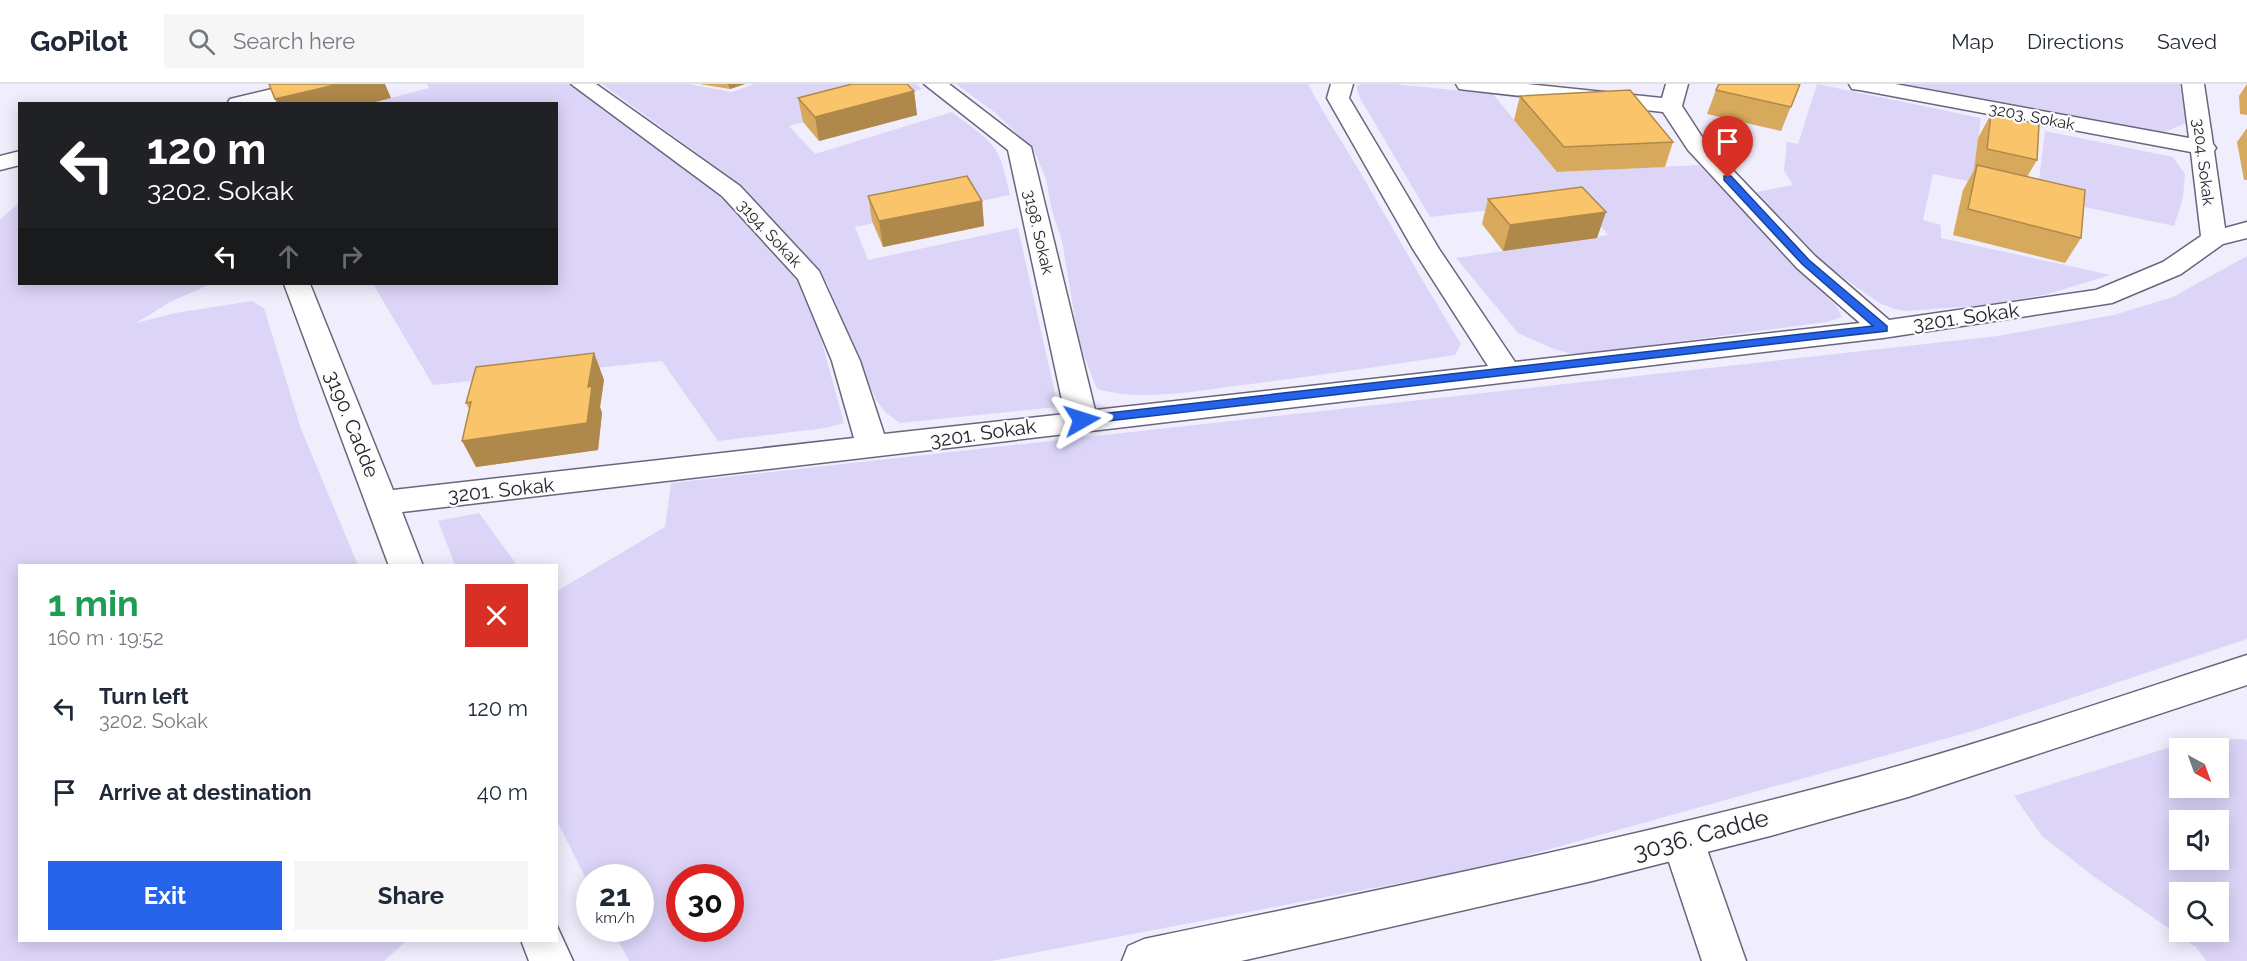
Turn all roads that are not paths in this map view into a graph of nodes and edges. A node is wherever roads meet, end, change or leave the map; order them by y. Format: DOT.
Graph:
graph roads {
  1 [pos="319,84"];
  2 [pos="582,84"];
  3 [pos="935,84"];
  4 [pos="1342,84"];
  5 [pos="1467,84"];
  6 [pos="1860,84"];
  7 [pos="2193,84"];
  8 [pos="1674,95"];
  9 [pos="229,100"];
  10 [pos="2204,148"];
  11 [pos="18,158"];
  12 [pos="0,163"];
  13 [pos="2247,230"];
  14 [pos="2214,239"];
  15 [pos="297,285"];
  16 [pos="1883,329"];
  17 [pos="1507,373"];
  18 [pos="1082,420"];
  19 [pos="873,448"];
  20 [pos="383,503"];
  21 [pos="405,564"];
  22 [pos="2247,670"];
  23 [pos="1683,841"];
  24 [pos="544,942"];
  25 [pos="551,961"];
  26 [pos="1144,961"];
  27 [pos="1724,961"];
  1 -- 9 [label="street"];
  2 -- 19 [label="street, 3194. Sokak"];
  3 -- 18 [label="street, 3198. Sokak"];
  4 -- 17 [label="street"];
  5 -- 8 [label="street"];
  6 -- 10 [label="street, 3203. Sokak"];
  7 -- 10 [label="street, 3204. Sokak"];
  8 -- 16 [label="street"];
  10 -- 14 [label="street, 3204. Sokak"];
  11 -- 12 [label="street"];
  13 -- 14 [label="street, 3201. Sokak"];
  14 -- 16 [label="street, 3201. Sokak"];
  15 -- 20 [label="street, 3190. Cadde"];
  16 -- 17 [label="street, 3201. Sokak"];
  17 -- 18 [label="street, 3201. Sokak"];
  18 -- 19 [label="street, 3201. Sokak"];
  19 -- 20 [label="street, 3201. Sokak"];
  20 -- 21 [label="street, 3190. Cadde"];
  22 -- 23 [label="street, 3036. Cadde"];
  23 -- 26 [label="street, 3036. Cadde"];
  23 -- 27 [label="street"];
  24 -- 25 [label="street"];
}
